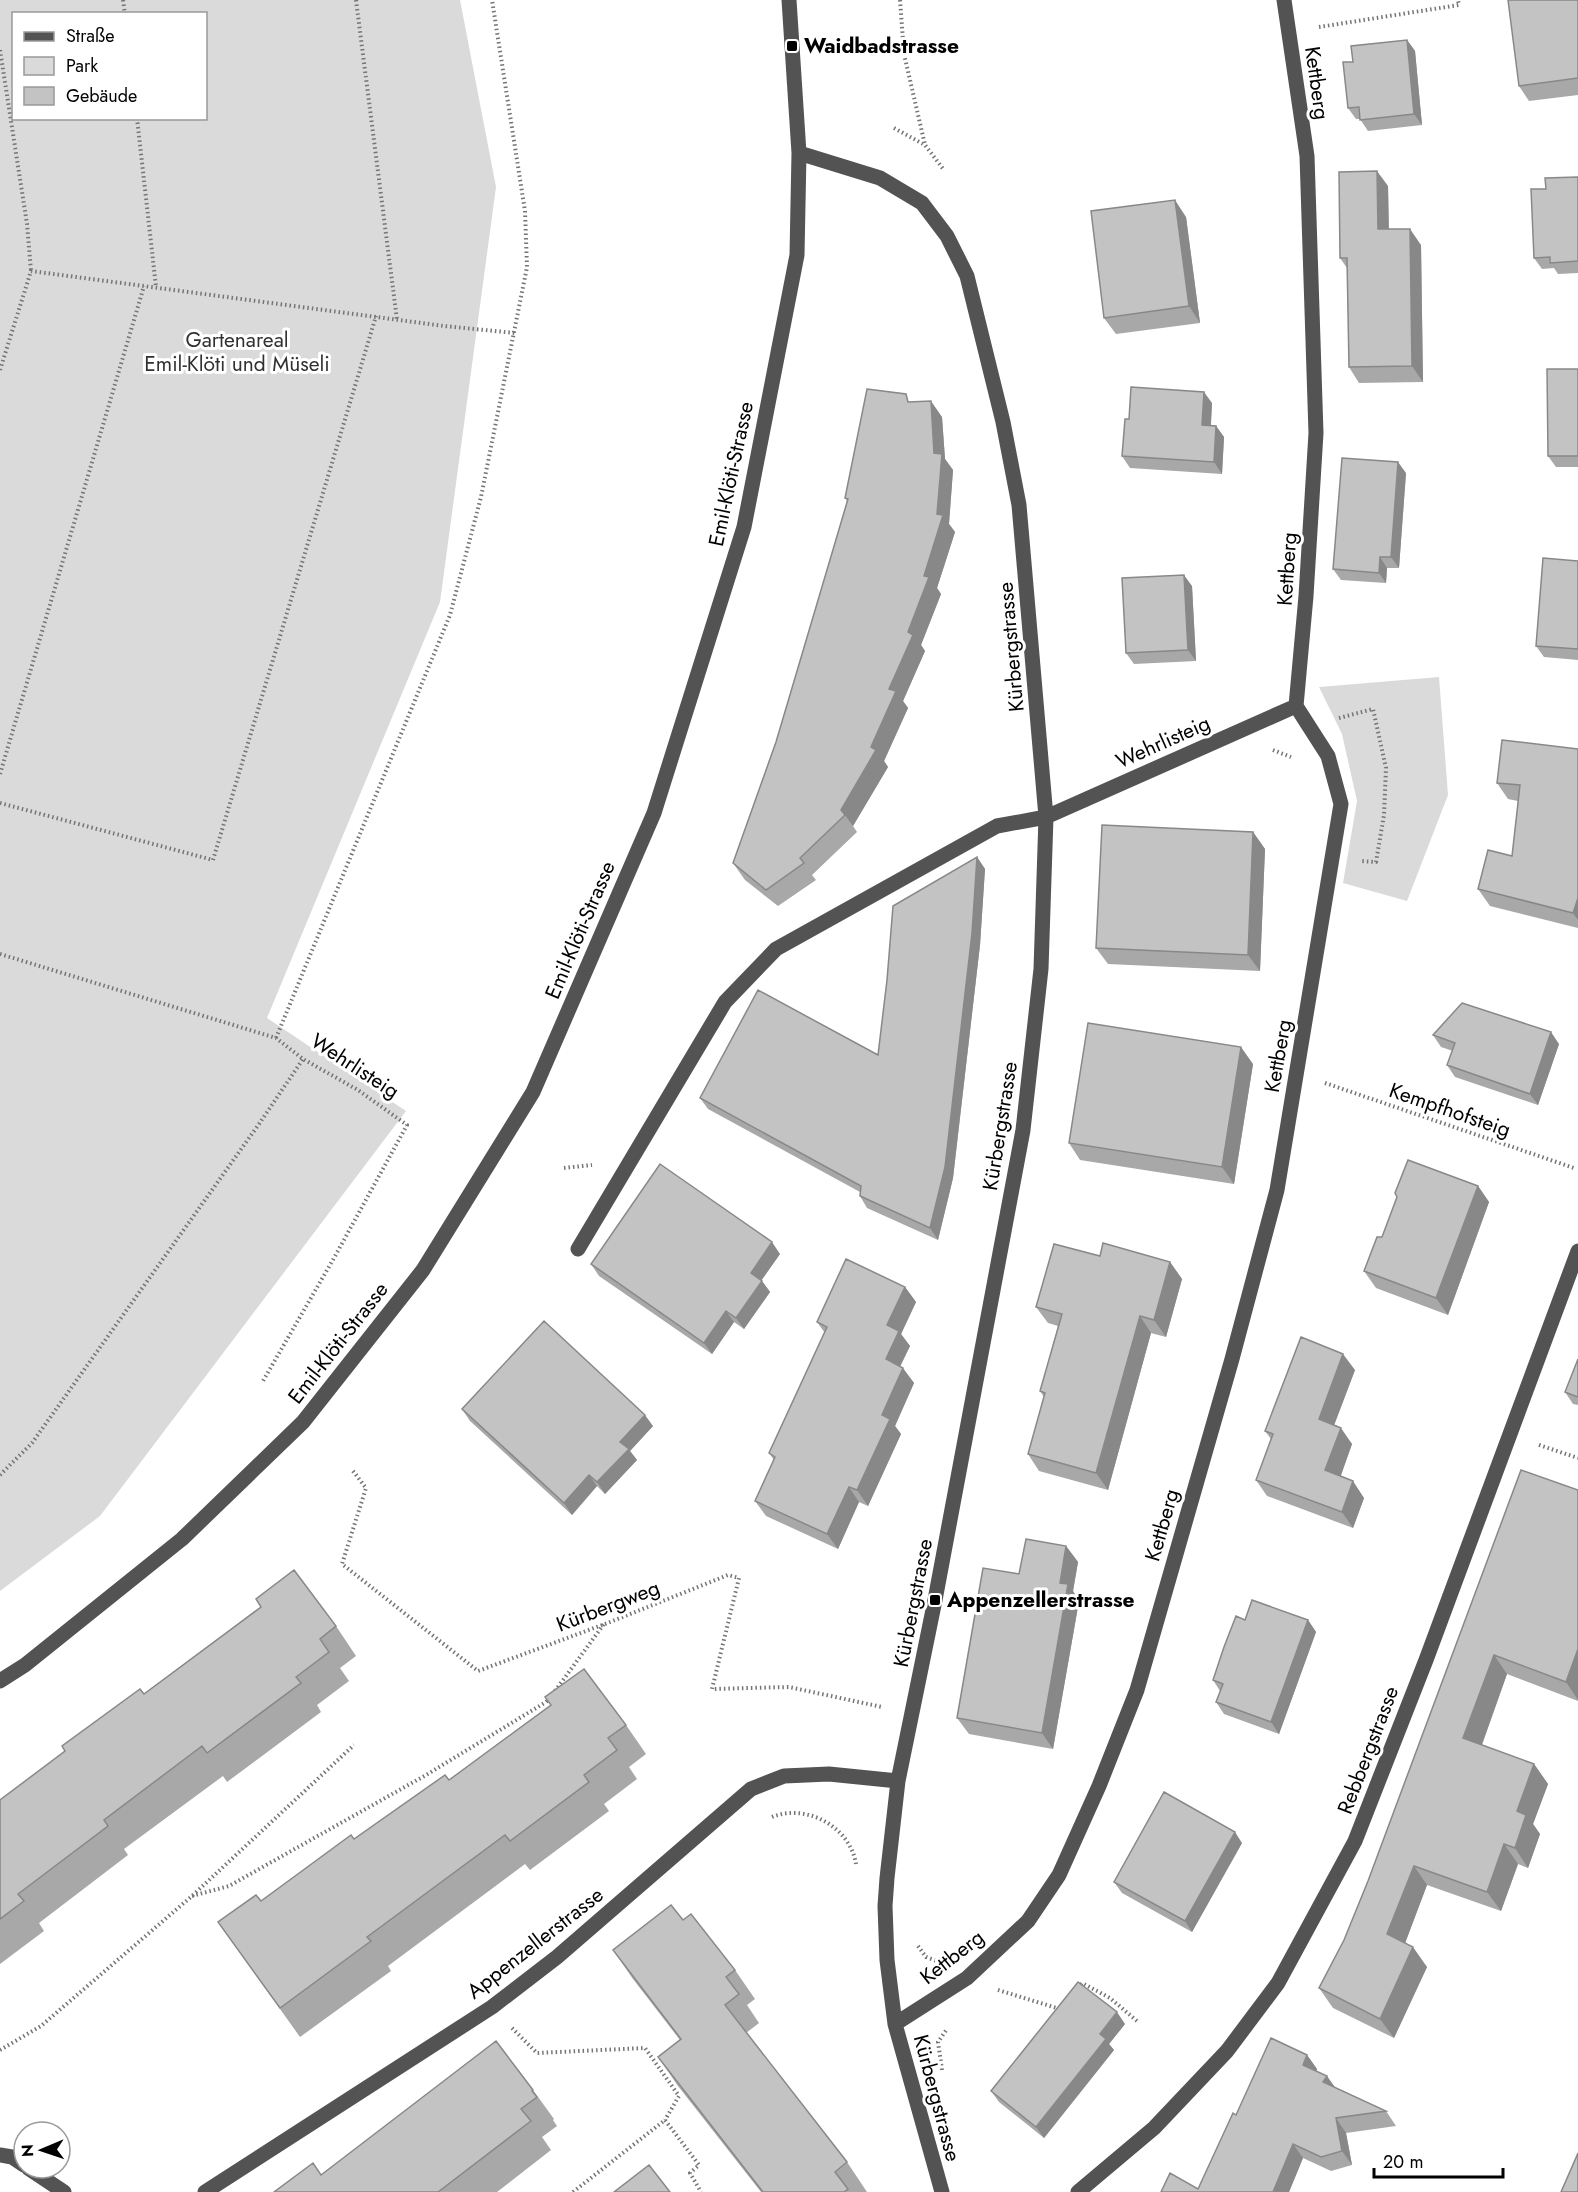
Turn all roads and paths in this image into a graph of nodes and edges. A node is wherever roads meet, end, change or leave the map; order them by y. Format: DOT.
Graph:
graph roads {
  1 [pos="356,0"];
  2 [pos="492,0"];
  3 [pos="498,0"];
  4 [pos="789,0"];
  5 [pos="900,0"];
  6 [pos="1284,0"];
  7 [pos="1458,0"];
  8 [pos="495,10"];
  9 [pos="1289,31"];
  10 [pos="0,50"];
  11 [pos="137,120"];
  12 [pos="894,128"];
  13 [pos="925,145"];
  14 [pos="799,153"];
  15 [pos="944,170"];
  16 [pos="31,271"];
  17 [pos="144,286"];
  18 [pos="156,287"];
  19 [pos="376,316"];
  20 [pos="397,320"];
  21 [pos="515,333"];
  22 [pos="0,370"];
  23 [pos="1296,706"];
  24 [pos="1330,721"];
  25 [pos="1272,750"];
  26 [pos="1294,759"];
  27 [pos="0,774"];
  28 [pos="0,803"];
  29 [pos="1046,817"];
  30 [pos="1376,862"];
  31 [pos="0,954"];
  32 [pos="276,1038"];
  33 [pos="303,1059"];
  34 [pos="1316,1080"];
  35 [pos="1574,1168"];
  36 [pos="578,1249"];
  37 [pos="1578,1251"];
  38 [pos="263,1381"];
  39 [pos="1531,1442"];
  40 [pos="1578,1458"];
  41 [pos="353,1471"];
  42 [pos="0,1475"];
  43 [pos="605,1624"];
  44 [pos="0,1681"];
  45 [pos="882,1707"];
  46 [pos="354,1745"];
  47 [pos="898,1781"];
  48 [pos="192,1896"];
  49 [pos="918,1937"];
  50 [pos="940,1962"];
  51 [pos="1000,1983"];
  52 [pos="1075,1992"];
  53 [pos="1067,2001"];
  54 [pos="1137,2021"];
  55 [pos="895,2024"];
  56 [pos="511,2027"];
  57 [pos="948,2027"];
  58 [pos="0,2050"];
  59 [pos="942,2074"];
  60 [pos="665,2120"];
  61 [pos="46,2180"];
  62 [pos="64,2192"];
  63 [pos="205,2192"];
  64 [pos="573,2192"];
  65 [pos="701,2192"];
  66 [pos="942,2192"];
  67 [pos="1078,2192"];
  1 -- 20 [label="path"];
  2 -- 8 [label="path"];
  3 -- 8 [label="path"];
  4 -- 14 [label="street, Emil-Klöti-Strasse"];
  5 -- 13 [label="path"];
  6 -- 9 [label="street, Kettberg"];
  7 -- 9 [label="path"];
  8 -- 21 [label="path"];
  9 -- 23 [label="street, Kettberg"];
  10 -- 16 [label="path"];
  11 -- 18 [label="path"];
  12 -- 13 [label="path"];
  13 -- 15 [label="path"];
  14 -- 29 [label="street, Kürbergstrasse"];
  14 -- 44 [label="street, Emil-Klöti-Strasse"];
  16 -- 17 [label="path"];
  16 -- 22 [label="path"];
  17 -- 18 [label="path"];
  17 -- 27 [label="path"];
  18 -- 19 [label="path"];
  19 -- 20 [label="path"];
  19 -- 28 [label="path"];
  20 -- 21 [label="path"];
  21 -- 32 [label="path"];
  23 -- 29 [label="street, Wehrlisteig"];
  23 -- 55 [label="street, Kettberg"];
  24 -- 30 [label="path"];
  25 -- 26 [label="path"];
  29 -- 36 [label="street, Wehrlisteig"];
  29 -- 47 [label="street, Kürbergstrasse"];
  31 -- 32 [label="path, Wehrlisteig"];
  32 -- 33 [label="path, Wehrlisteig"];
  33 -- 38 [label="path, Wehrlisteig"];
  33 -- 42 [label="path"];
  34 -- 35 [label="path, Kempfhofsteig"];
  37 -- 67 [label="street, Rebbergstrasse"];
  39 -- 40 [label="path"];
  41 -- 43 [label="path, Kürbergweg"];
  43 -- 45 [label="path, Kürbergweg"];
  43 -- 48 [label="path"];
  46 -- 48 [label="path"];
  47 -- 55 [label="street, Kürbergstrasse"];
  47 -- 63 [label="street, Appenzellerstrasse"];
  48 -- 58 [label="path"];
  49 -- 50 [label="path"];
  51 -- 53 [label="path"];
  52 -- 54 [label="path"];
  55 -- 66 [label="street, Kürbergstrasse"];
  56 -- 60 [label="path"];
  57 -- 59 [label="path"];
  60 -- 64 [label="path"];
  60 -- 65 [label="path"];
  61 -- 62 [label="street"];
}
